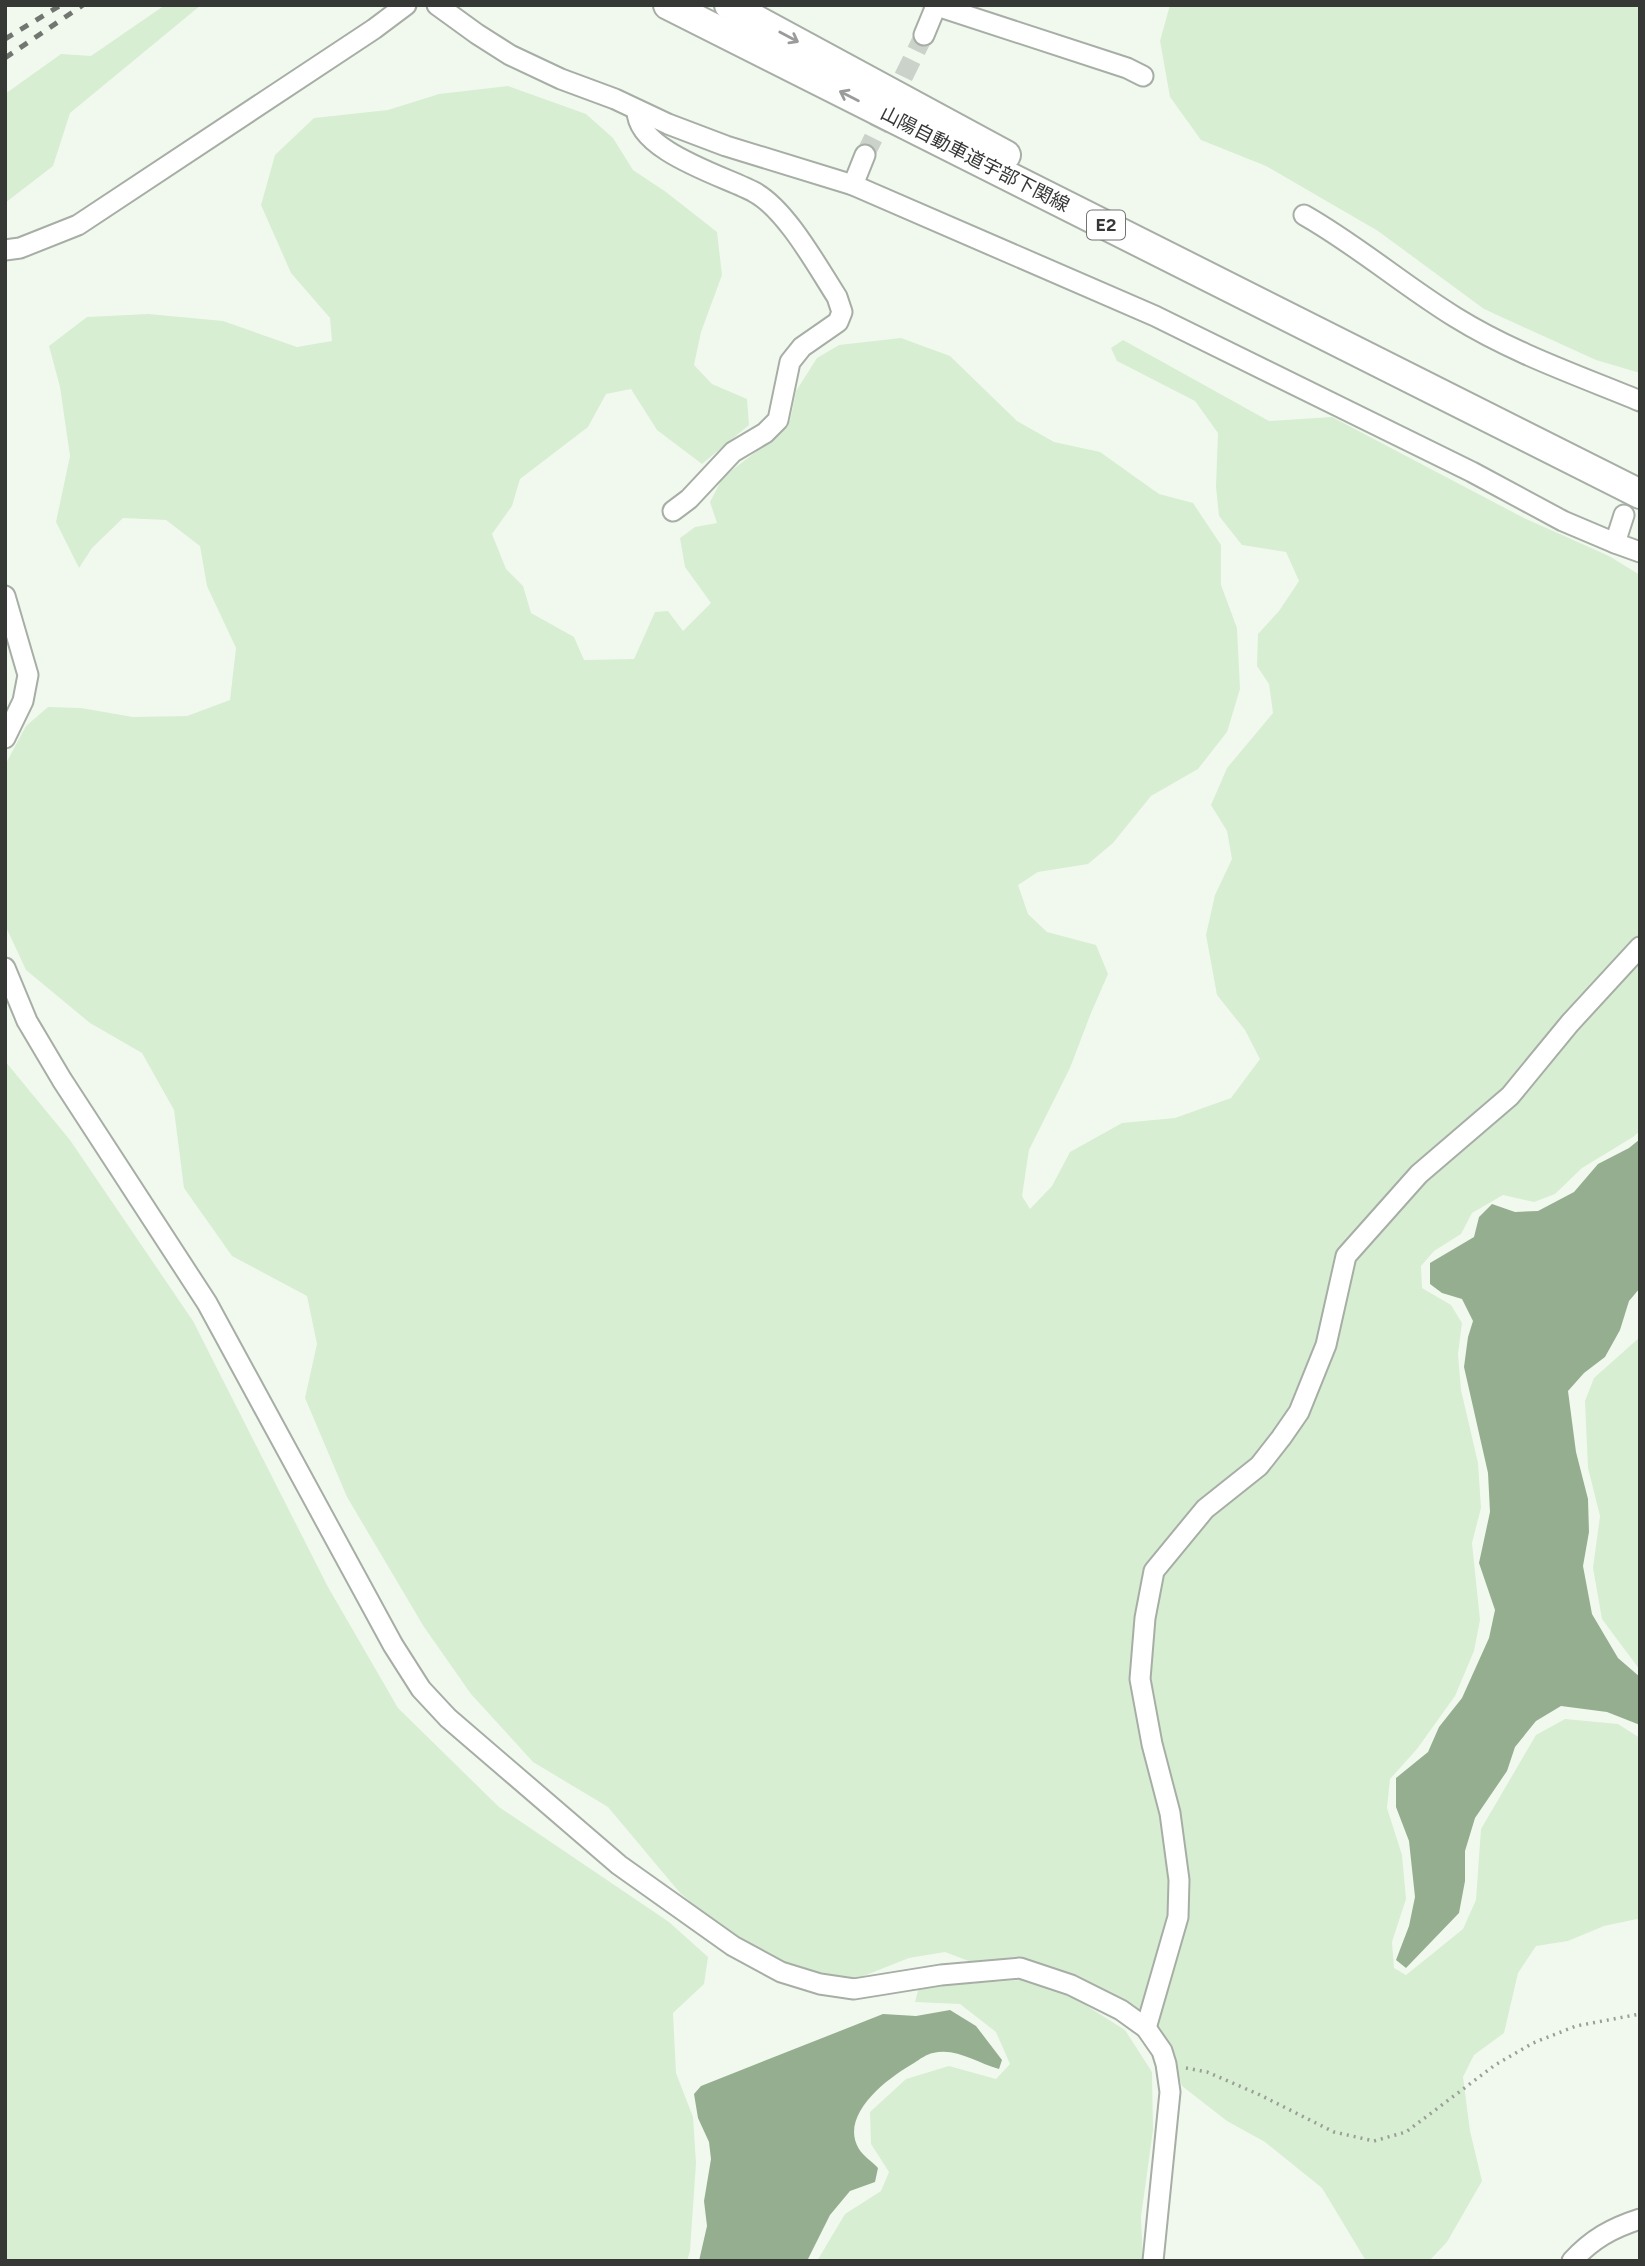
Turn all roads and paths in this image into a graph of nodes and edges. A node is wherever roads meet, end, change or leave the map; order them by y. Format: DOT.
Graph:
graph roads {
  1 [pos="406,5"];
  2 [pos="437,5"];
  3 [pos="668,5"];
  4 [pos="729,5"];
  5 [pos="935,6"];
  6 [pos="925,35"];
  7 [pos="1143,76"];
  8 [pos="637,110"];
  9 [pos="865,155"];
  10 [pos="853,185"];
  11 [pos="1304,215"];
  12 [pos="5,250"];
  13 [pos="1640,401"];
  14 [pos="1545,445"];
  15 [pos="1632,505"];
  16 [pos="673,511"];
  17 [pos="1615,543"];
  18 [pos="1640,552"];
  19 [pos="5,596"];
  20 [pos="5,738"];
  21 [pos="1640,947"];
  22 [pos="5,968"];
  23 [pos="1640,2014"];
  24 [pos="1146,2028"];
  25 [pos="1166,2064"];
  26 [pos="1640,2219"];
  27 [pos="1153,2261"];
  28 [pos="1572,2261"];
  1 -- 12 [label="street"];
  2 -- 8 [label="street"];
  14 -- 3 [label="highway, 山陽自動車道宇部下関線 / E2, one-way"];
  4 -- 14 [label="highway, 山陽自動車道宇部下関線 / E2, one-way"];
  5 -- 6 [label="street"];
  5 -- 7 [label="street"];
  8 -- 10 [label="street"];
  8 -- 16 [label="street"];
  9 -- 10 [label="street"];
  10 -- 17 [label="street"];
  11 -- 13 [label="street"];
  14 -- 15 [label="highway, 山陽自動車道宇部下関線 / E2"];
  15 -- 17 [label="street"];
  17 -- 18 [label="street"];
  19 -- 20 [label="street"];
  21 -- 24 [label="street"];
  22 -- 24 [label="street"];
  23 -- 25 [label="path"];
  24 -- 25 [label="street"];
  25 -- 27 [label="street"];
  26 -- 28 [label="street"];
}
